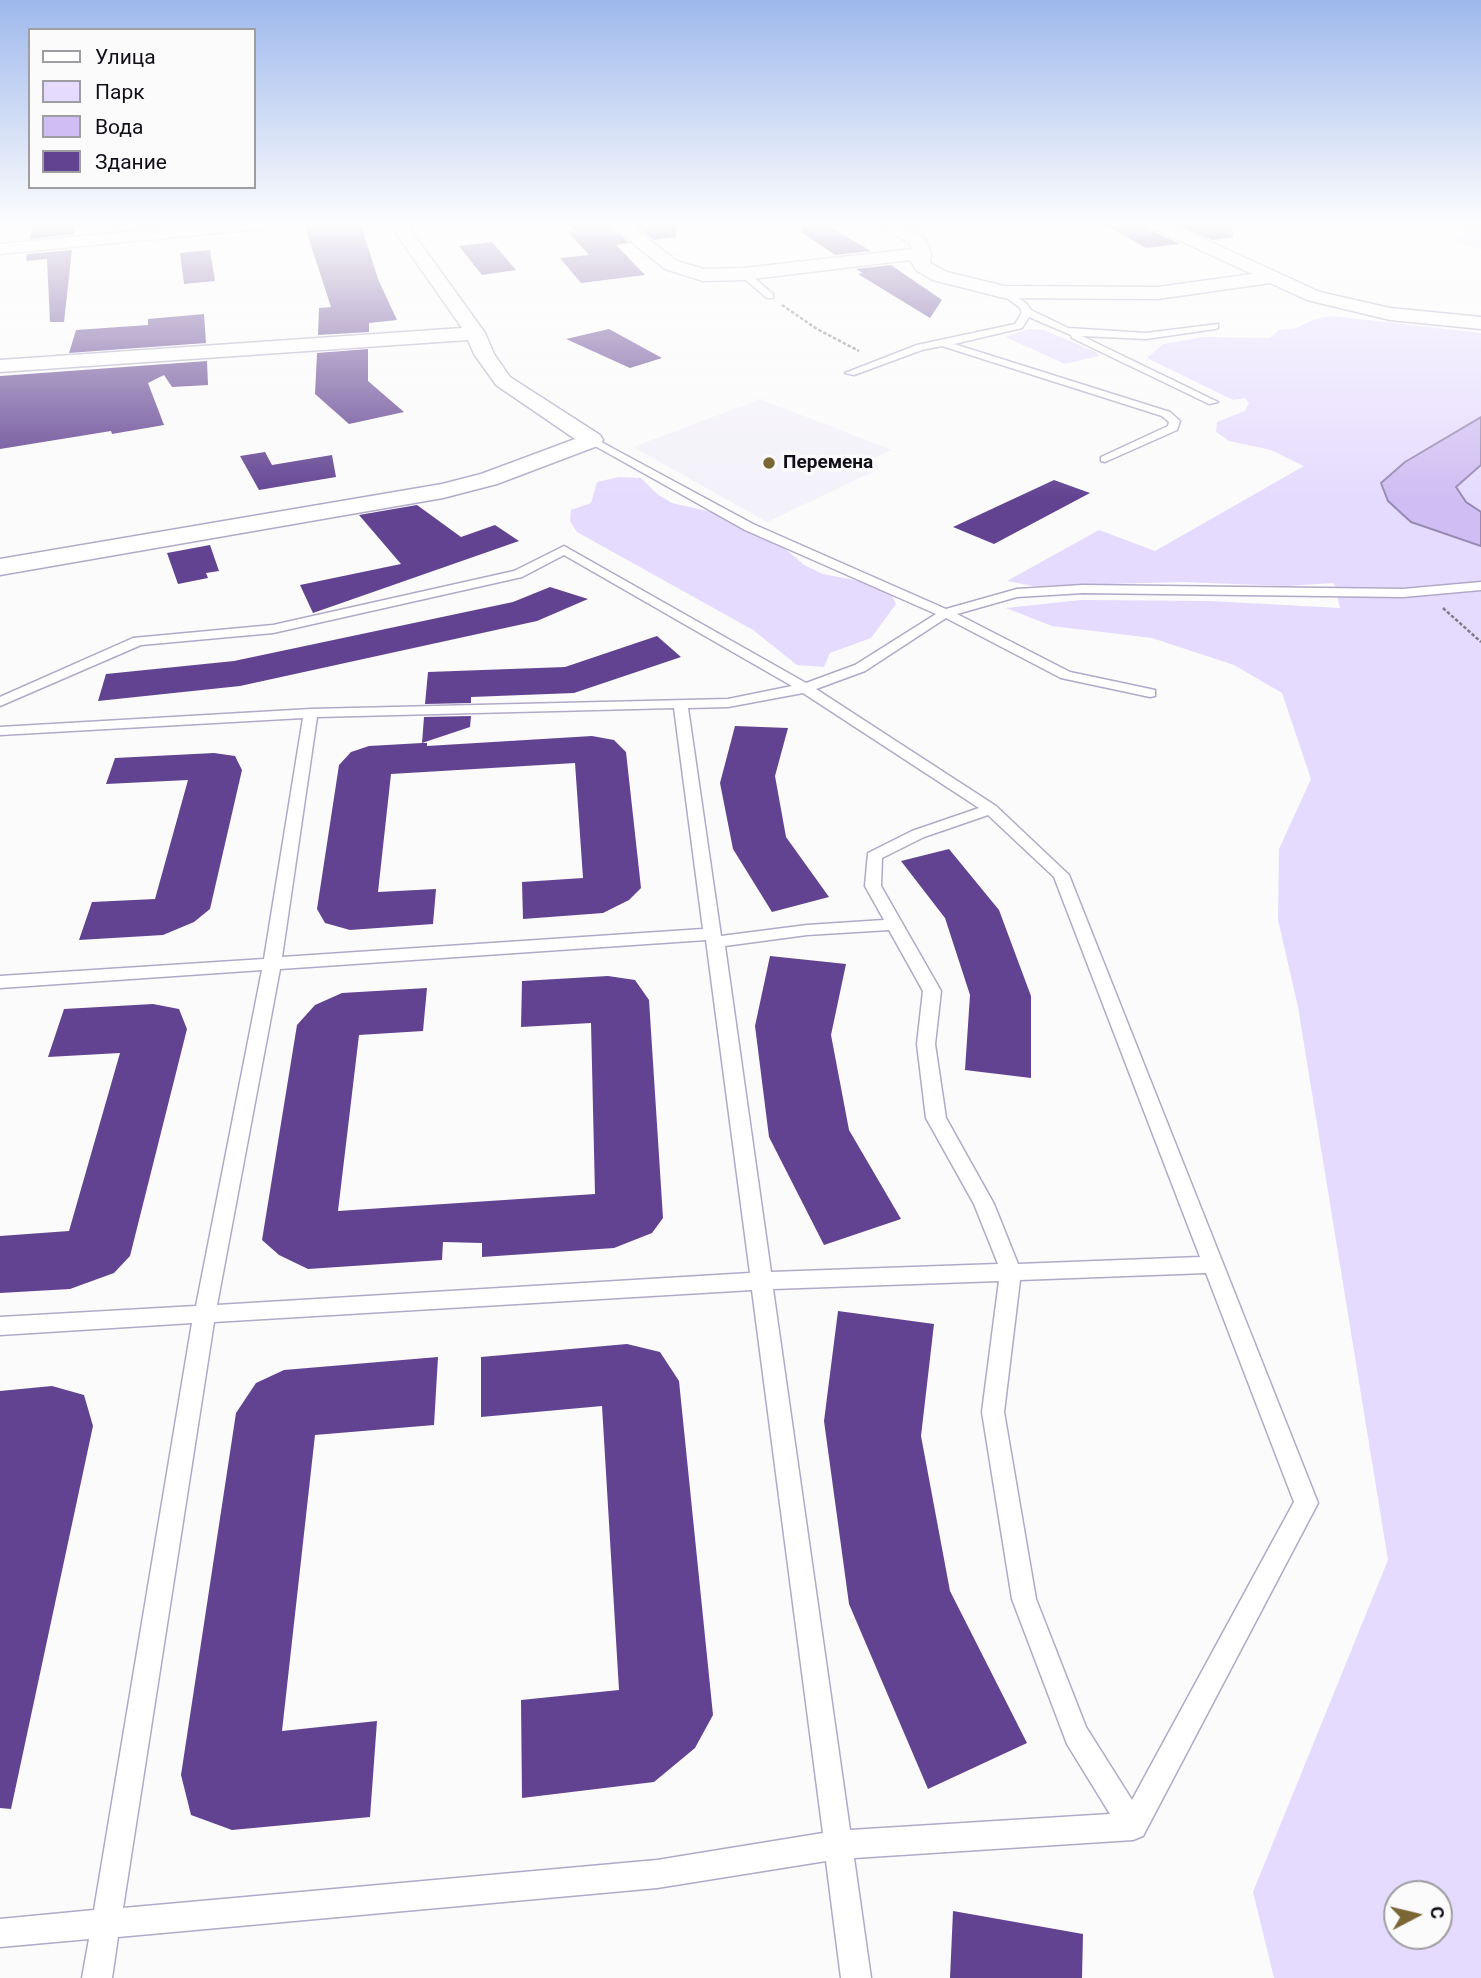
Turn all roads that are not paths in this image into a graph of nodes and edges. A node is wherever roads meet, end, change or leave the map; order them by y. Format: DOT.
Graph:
graph roads {
  1 [pos="462,314"];
  2 [pos="1026,314"];
  3 [pos="1032,314"];
  4 [pos="1393,314"];
  5 [pos="1481,323"];
  6 [pos="1215,326"];
  7 [pos="1066,331"];
  8 [pos="475,333"];
  9 [pos="945,344"];
  10 [pos="0,366"];
  11 [pos="850,373"];
  12 [pos="1213,402"];
  13 [pos="592,440"];
  14 [pos="1105,459"];
  15 [pos="0,567"];
  16 [pos="1481,586"];
  17 [pos="946,613"];
  18 [pos="805,688"];
  19 [pos="1150,693"];
  20 [pos="0,702"];
  21 [pos="681,706"];
  22 [pos="311,713"];
  23 [pos="0,731"];
  24 [pos="991,808"];
  25 [pos="896,924"];
  26 [pos="714,938"];
  27 [pos="272,964"];
  28 [pos="0,982"];
  29 [pos="1211,1265"];
  30 [pos="1011,1272"];
  31 [pos="760,1281"];
  32 [pos="205,1312"];
  33 [pos="0,1326"];
  34 [pos="1133,1826"];
  35 [pos="838,1845"];
  36 [pos="108,1921"];
  37 [pos="0,1933"];
  38 [pos="97,1978"];
  39 [pos="856,1978"];
  1 -- 8 [label="street"];
  2 -- 9 [label="lane"];
  3 -- 7 [label="lane"];
  4 -- 5 [label="street"];
  6 -- 7 [label="lane"];
  7 -- 12 [label="lane"];
  8 -- 10 [label="street"];
  8 -- 13 [label="street"];
  9 -- 11 [label="lane"];
  9 -- 14 [label="lane"];
  13 -- 15 [label="street"];
  13 -- 17 [label="lane"];
  16 -- 17 [label="lane"];
  17 -- 18 [label="lane"];
  17 -- 19 [label="lane"];
  18 -- 20 [label="lane"];
  18 -- 21 [label="lane"];
  18 -- 24 [label="lane"];
  21 -- 22 [label="lane"];
  21 -- 26 [label="lane"];
  22 -- 23 [label="lane"];
  22 -- 27 [label="lane"];
  24 -- 25 [label="lane"];
  24 -- 29 [label="lane"];
  25 -- 26 [label="lane"];
  25 -- 30 [label="lane"];
  26 -- 27 [label="lane"];
  26 -- 31 [label="lane"];
  27 -- 28 [label="lane"];
  27 -- 32 [label="lane"];
  29 -- 30 [label="lane"];
  29 -- 34 [label="lane"];
  30 -- 31 [label="lane"];
  30 -- 34 [label="lane"];
  31 -- 32 [label="lane"];
  31 -- 35 [label="lane"];
  32 -- 33 [label="lane"];
  32 -- 36 [label="lane"];
  34 -- 35 [label="lane"];
  35 -- 36 [label="lane"];
  35 -- 39 [label="lane"];
  36 -- 37 [label="lane"];
  36 -- 38 [label="lane"];
}
